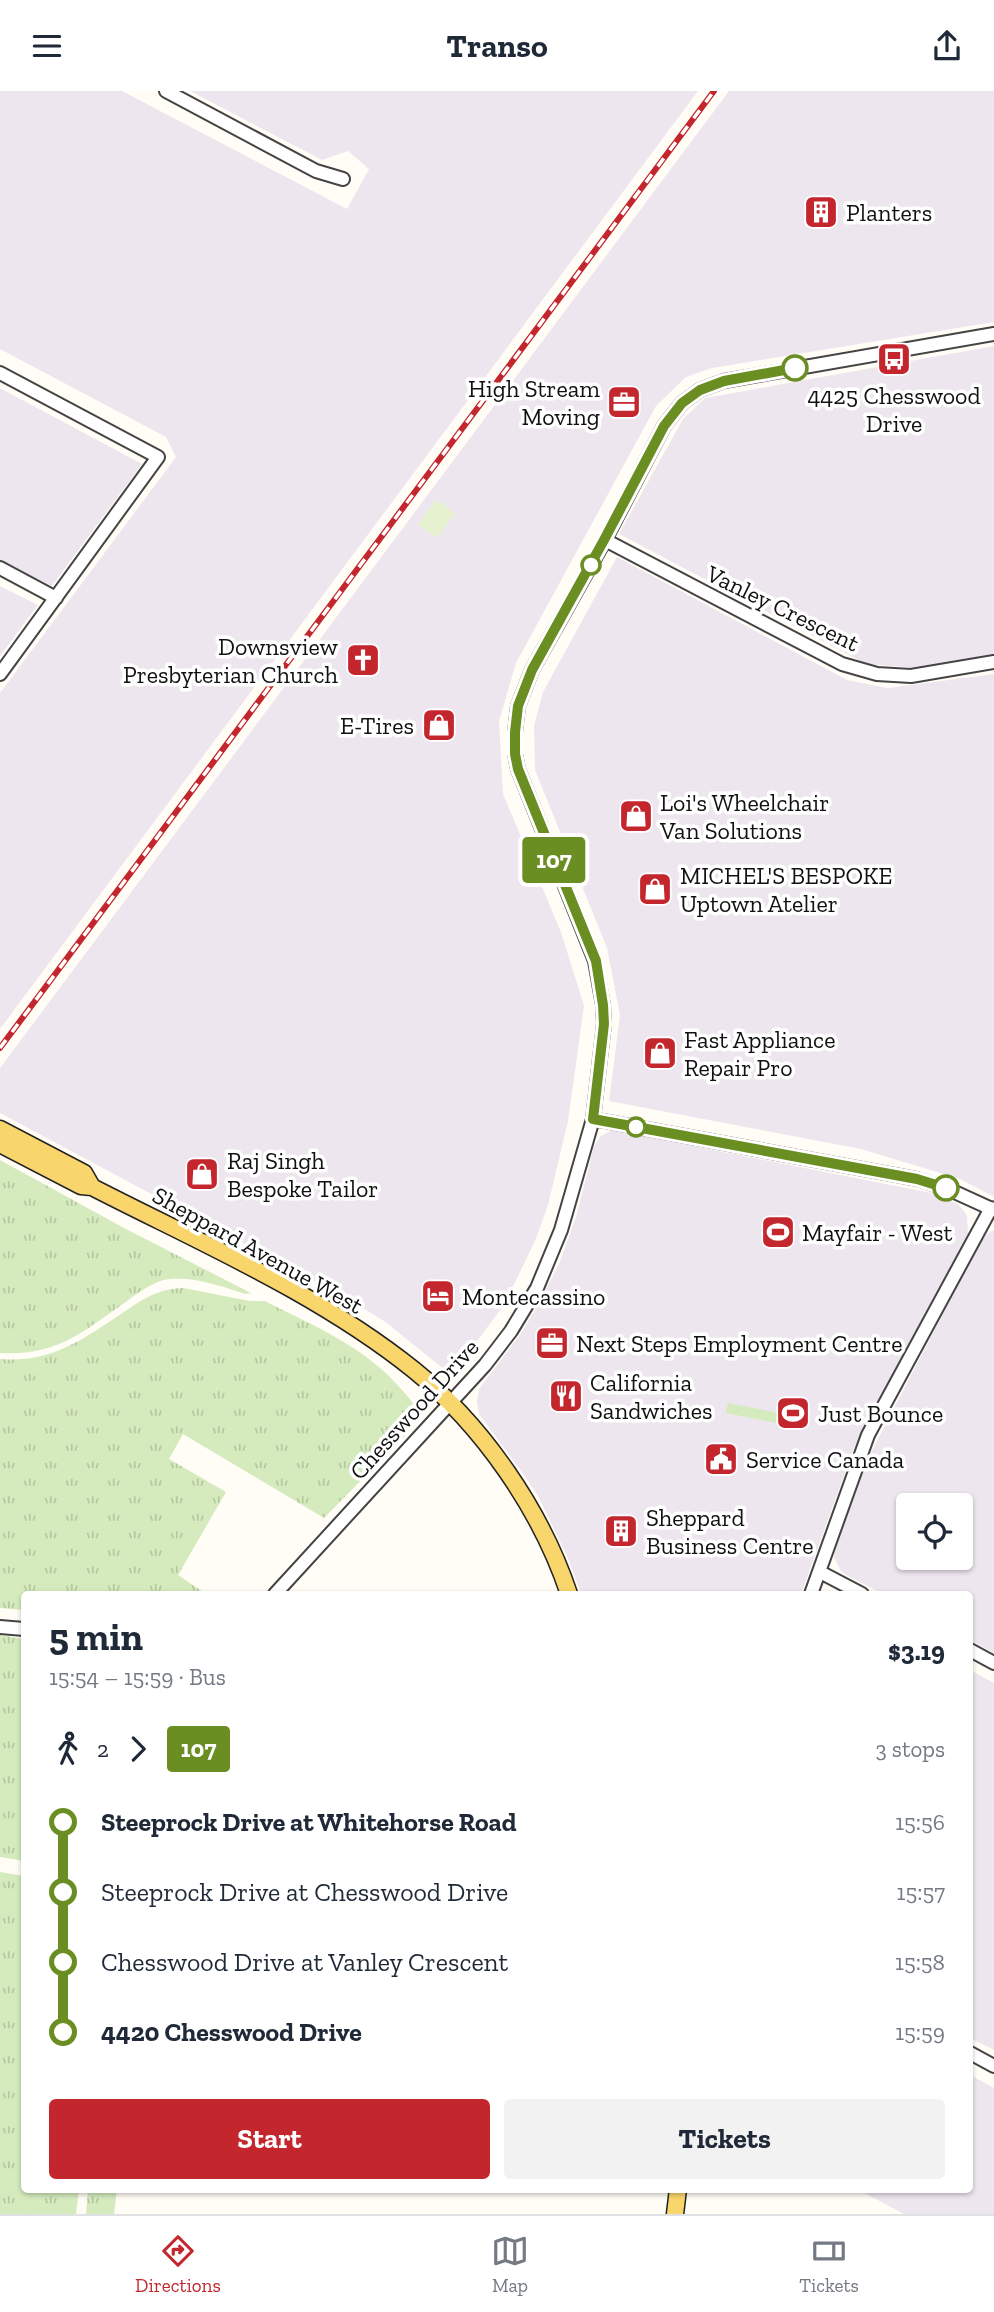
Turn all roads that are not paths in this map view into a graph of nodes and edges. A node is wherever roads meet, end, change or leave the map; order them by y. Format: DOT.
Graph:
graph roads {
  1 [pos="166,91"];
  2 [pos="343,179"];
  3 [pos="994,334"];
  4 [pos="0,373"];
  5 [pos="604,540"];
  6 [pos="0,568"];
  7 [pos="56,598"];
  8 [pos="994,662"];
  9 [pos="0,674"];
  10 [pos="593,1119"];
  11 [pos="0,1129"];
  12 [pos="0,1144"];
  13 [pos="92,1187"];
  14 [pos="992,1209"];
  15 [pos="450,1404"];
  16 [pos="820,1572"];
  17 [pos="278,1591"];
  18 [pos="568,1591"];
  19 [pos="812,1591"];
  20 [pos="856,1591"];
  21 [pos="0,1627"];
  22 [pos="21,1629"];
  23 [pos="973,1652"];
  24 [pos="994,1663"];
  25 [pos="973,2055"];
  26 [pos="994,2066"];
  27 [pos="678,2193"];
  28 [pos="675,2214"];
  1 -- 2 [label="street"];
  3 -- 5 [label="street, Chesswood Drive"];
  4 -- 7 [label="street"];
  5 -- 8 [label="street, Vanley Crescent"];
  5 -- 10 [label="street, Chesswood Drive"];
  6 -- 7 [label="street"];
  7 -- 9 [label="street"];
  10 -- 14 [label="street"];
  10 -- 15 [label="street, Chesswood Drive"];
  11 -- 13 [label="main road, Sheppard Avenue West"];
  12 -- 13 [label="main road, Sheppard Avenue West"];
  13 -- 15 [label="main road, Sheppard Avenue West"];
  14 -- 16 [label="street"];
  15 -- 17 [label="street, Chesswood Drive"];
  15 -- 18 [label="main road, Sheppard Avenue West"];
  16 -- 19 [label="street"];
  16 -- 20 [label="street"];
  21 -- 22 [label="street"];
  23 -- 24 [label="street"];
  25 -- 26 [label="street"];
  27 -- 28 [label="main road"];
}
